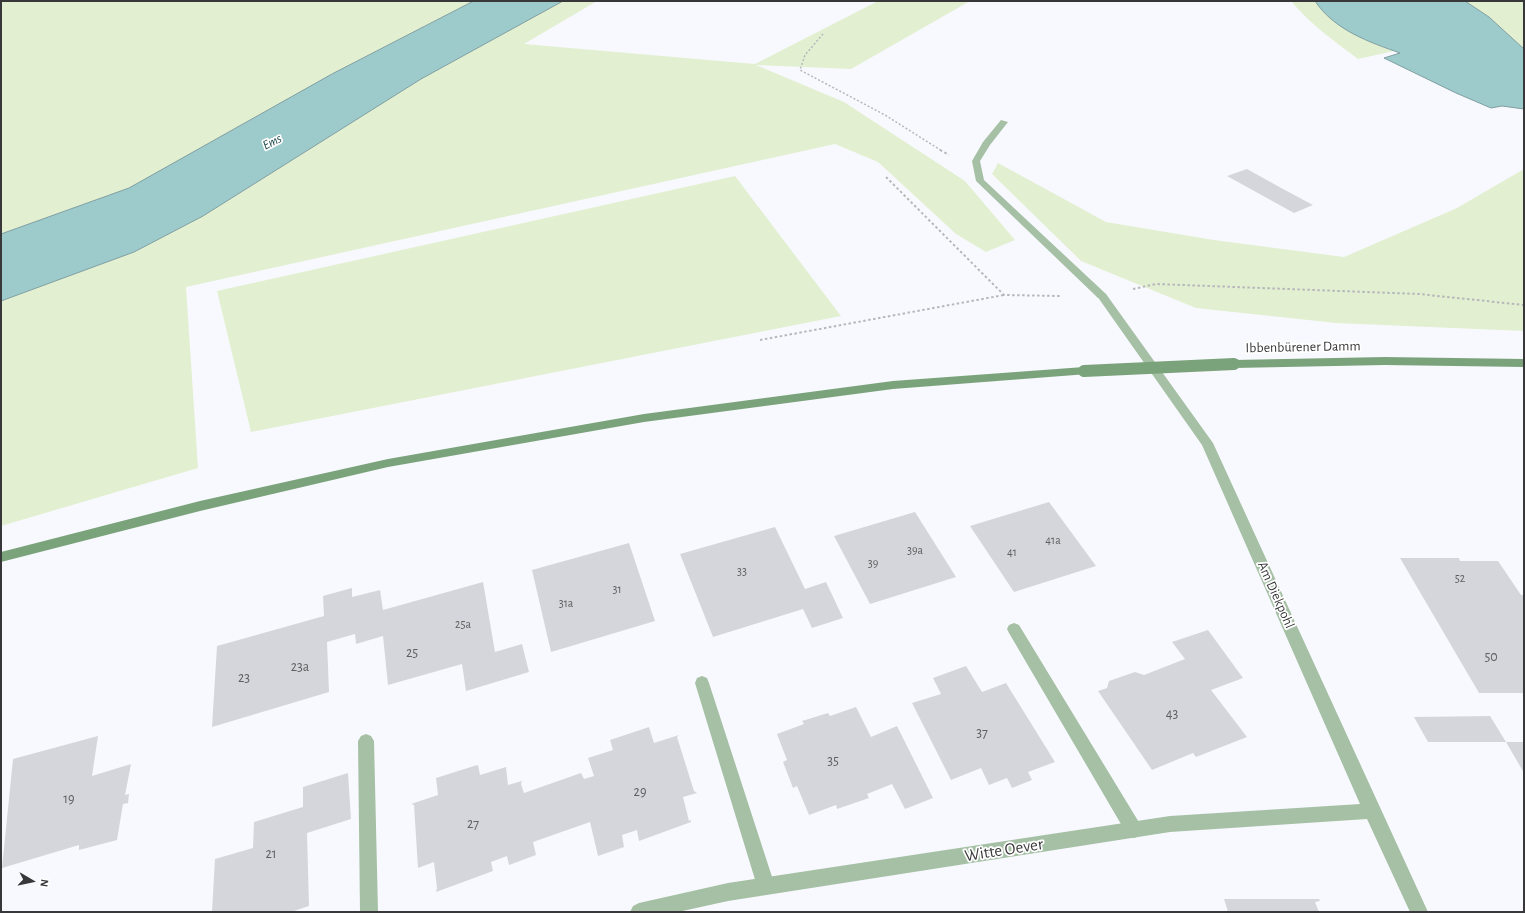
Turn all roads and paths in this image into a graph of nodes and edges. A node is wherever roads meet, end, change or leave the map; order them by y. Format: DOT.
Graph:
graph roads {
  1 [pos="823,34"];
  2 [pos="1004,122"];
  3 [pos="886,178"];
  4 [pos="980,181"];
  5 [pos="1004,295"];
  6 [pos="1102,296"];
  7 [pos="1524,305"];
  8 [pos="760,340"];
  9 [pos="1524,363"];
  10 [pos="1,557"];
  11 [pos="1014,629"];
  12 [pos="702,682"];
  13 [pos="366,741"];
  14 [pos="1372,811"];
  15 [pos="1134,830"];
  16 [pos="766,886"];
  17 [pos="369,912"];
  18 [pos="639,912"];
  19 [pos="1419,912"];
  1 -- 4 [label="path"];
  2 -- 4 [label="street"];
  3 -- 5 [label="path"];
  4 -- 6 [label="street, Am Diekpohl"];
  5 -- 6 [label="path"];
  5 -- 8 [label="path"];
  6 -- 7 [label="path"];
  6 -- 14 [label="street, Am Diekpohl"];
  9 -- 10 [label="main road, Ibbenbürener Damm, bridge"];
  11 -- 15 [label="street"];
  12 -- 16 [label="street"];
  13 -- 17 [label="street"];
  14 -- 15 [label="street, Witte Oever"];
  14 -- 19 [label="street, Am Diekpohl"];
  15 -- 16 [label="street, Witte Oever"];
  16 -- 18 [label="street, Witte Oever"];
}
